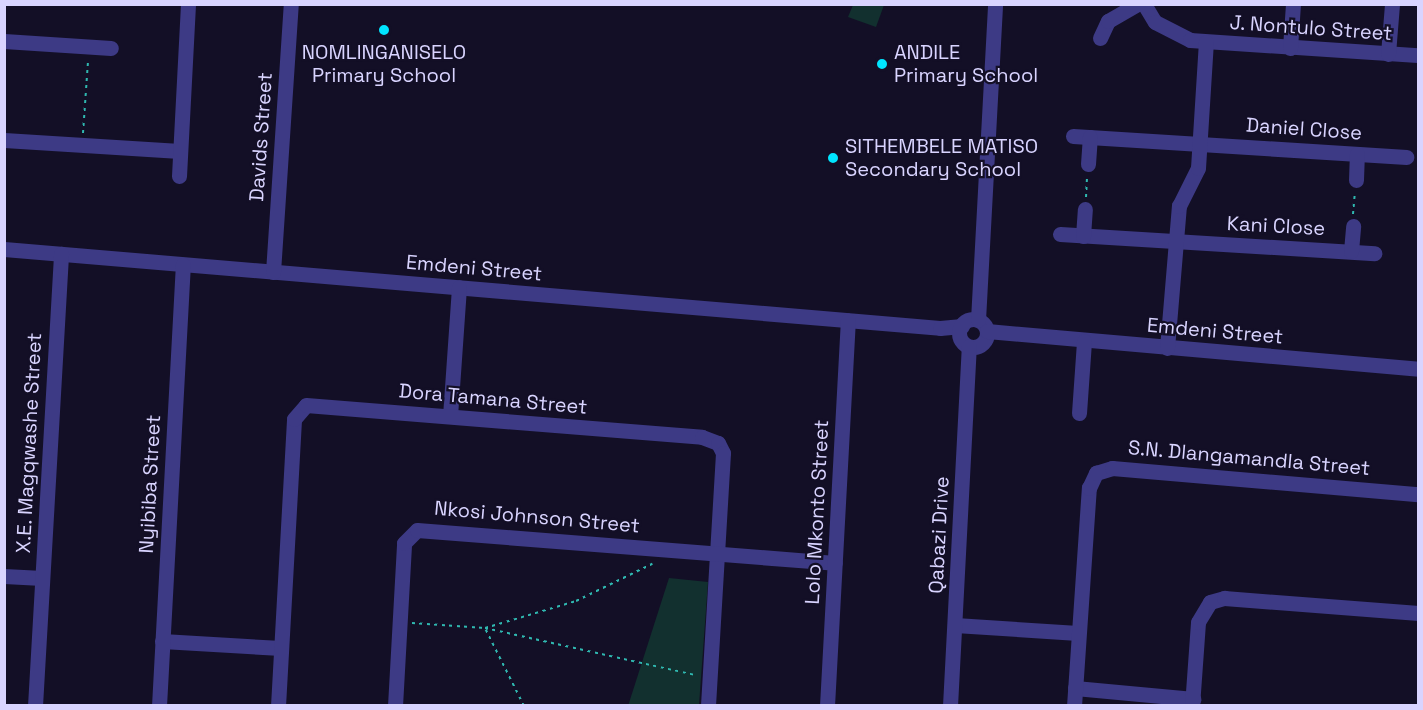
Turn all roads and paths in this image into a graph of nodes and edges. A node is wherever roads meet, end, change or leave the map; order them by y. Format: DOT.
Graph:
graph roads {
  1 [pos="188,4"];
  2 [pos="291,4"];
  3 [pos="995,4"];
  4 [pos="1137,4"];
  5 [pos="1144,4"];
  6 [pos="1293,4"];
  7 [pos="1392,4"];
  8 [pos="1100,38"];
  9 [pos="4,41"];
  10 [pos="1206,42"];
  11 [pos="89,46"];
  12 [pos="111,48"];
  13 [pos="1290,48"];
  14 [pos="1389,54"];
  15 [pos="1419,56"];
  16 [pos="1073,136"];
  17 [pos="1090,137"];
  18 [pos="4,140"];
  19 [pos="1200,144"];
  20 [pos="82,145"];
  21 [pos="180,151"];
  22 [pos="1357,154"];
  23 [pos="1406,157"];
  24 [pos="1088,164"];
  25 [pos="179,176"];
  26 [pos="1356,180"];
  27 [pos="1085,209"];
  28 [pos="1353,226"];
  29 [pos="1060,234"];
  30 [pos="1083,236"];
  31 [pos="1176,241"];
  32 [pos="4,249"];
  33 [pos="1351,251"];
  34 [pos="1374,253"];
  35 [pos="61,254"];
  36 [pos="183,265"];
  37 [pos="273,272"];
  38 [pos="459,287"];
  39 [pos="848,321"];
  40 [pos="974,333"];
  41 [pos="1084,341"];
  42 [pos="1167,348"];
  43 [pos="1419,369"];
  44 [pos="1079,413"];
  45 [pos="450,416"];
  46 [pos="1419,494"];
  47 [pos="717,553"];
  48 [pos="835,563"];
  49 [pos="652,564"];
  50 [pos="4,576"];
  51 [pos="42,578"];
  52 [pos="1419,613"];
  53 [pos="400,623"];
  54 [pos="955,625"];
  55 [pos="484,628"];
  56 [pos="1078,633"];
  57 [pos="162,641"];
  58 [pos="281,648"];
  59 [pos="711,678"];
  60 [pos="1075,688"];
  61 [pos="1193,702"];
  62 [pos="35,705"];
  63 [pos="159,705"];
  64 [pos="278,705"];
  65 [pos="395,705"];
  66 [pos="524,705"];
  67 [pos="708,705"];
  68 [pos="827,705"];
  69 [pos="950,705"];
  70 [pos="1074,705"];
  1 -- 21 [label="street"];
  2 -- 37 [label="street, Davids Street"];
  3 -- 40 [label="street, Qabazi Drive"];
  4 -- 8 [label="street"];
  5 -- 10 [label="street, J. Nontulo Street"];
  6 -- 13 [label="street"];
  7 -- 14 [label="street"];
  9 -- 11 [label="street"];
  10 -- 13 [label="street, J. Nontulo Street"];
  10 -- 19 [label="street"];
  11 -- 12 [label="street"];
  11 -- 20 [label="path"];
  13 -- 14 [label="street, J. Nontulo Street"];
  14 -- 15 [label="street, J. Nontulo Street"];
  16 -- 17 [label="street, Daniel Close"];
  17 -- 19 [label="street, Daniel Close"];
  17 -- 24 [label="street"];
  18 -- 20 [label="street"];
  19 -- 22 [label="street, Daniel Close"];
  19 -- 31 [label="street"];
  20 -- 21 [label="street"];
  21 -- 25 [label="street"];
  22 -- 23 [label="street, Daniel Close"];
  22 -- 26 [label="street"];
  24 -- 27 [label="path"];
  26 -- 28 [label="path"];
  27 -- 30 [label="street"];
  28 -- 33 [label="street"];
  29 -- 30 [label="street, Kani Close"];
  30 -- 31 [label="street, Kani Close"];
  31 -- 33 [label="street, Kani Close"];
  31 -- 42 [label="street"];
  32 -- 35 [label="street, Emdeni Street"];
  33 -- 34 [label="street, Kani Close"];
  35 -- 36 [label="street, Emdeni Street"];
  35 -- 51 [label="street, X.E. Magqwashe Street"];
  36 -- 37 [label="street, Emdeni Street"];
  36 -- 57 [label="street, Nyibiba Street"];
  37 -- 38 [label="street, Emdeni Street"];
  38 -- 39 [label="street, Emdeni Street"];
  38 -- 45 [label="street"];
  39 -- 40 [label="street, Emdeni Street"];
  39 -- 48 [label="street, Lolo Mkonto Street"];
  40 -- 41 [label="street, Emdeni Street"];
  40 -- 54 [label="street, Qabazi Drive"];
  41 -- 42 [label="street, Emdeni Street"];
  41 -- 44 [label="street"];
  42 -- 43 [label="street, Emdeni Street"];
  45 -- 47 [label="street, Dora Tamana Street"];
  45 -- 58 [label="street, Dora Tamana Street"];
  46 -- 56 [label="street, S.N. Dlangamandla Street"];
  47 -- 48 [label="street, Nkosi Johnson Street"];
  47 -- 53 [label="street, Nkosi Johnson Street"];
  47 -- 59 [label="street, Dora Tamana Street"];
  48 -- 68 [label="street, Lolo Mkonto Street"];
  49 -- 55 [label="path"];
  50 -- 51 [label="street"];
  51 -- 62 [label="street, X.E. Magqwashe Street"];
  52 -- 61 [label="street"];
  53 -- 55 [label="path"];
  53 -- 65 [label="street, Nkosi Johnson Street"];
  54 -- 56 [label="street"];
  54 -- 69 [label="street, Qabazi Drive"];
  55 -- 59 [label="path"];
  55 -- 66 [label="path"];
  56 -- 60 [label="street, S.N. Dlangamandla Street"];
  57 -- 58 [label="street"];
  57 -- 63 [label="street, Nyibiba Street"];
  58 -- 64 [label="street, Dora Tamana Street"];
  59 -- 67 [label="street, Dora Tamana Street"];
  60 -- 61 [label="street"];
  60 -- 70 [label="street, S.N. Dlangamandla Street"];
}
